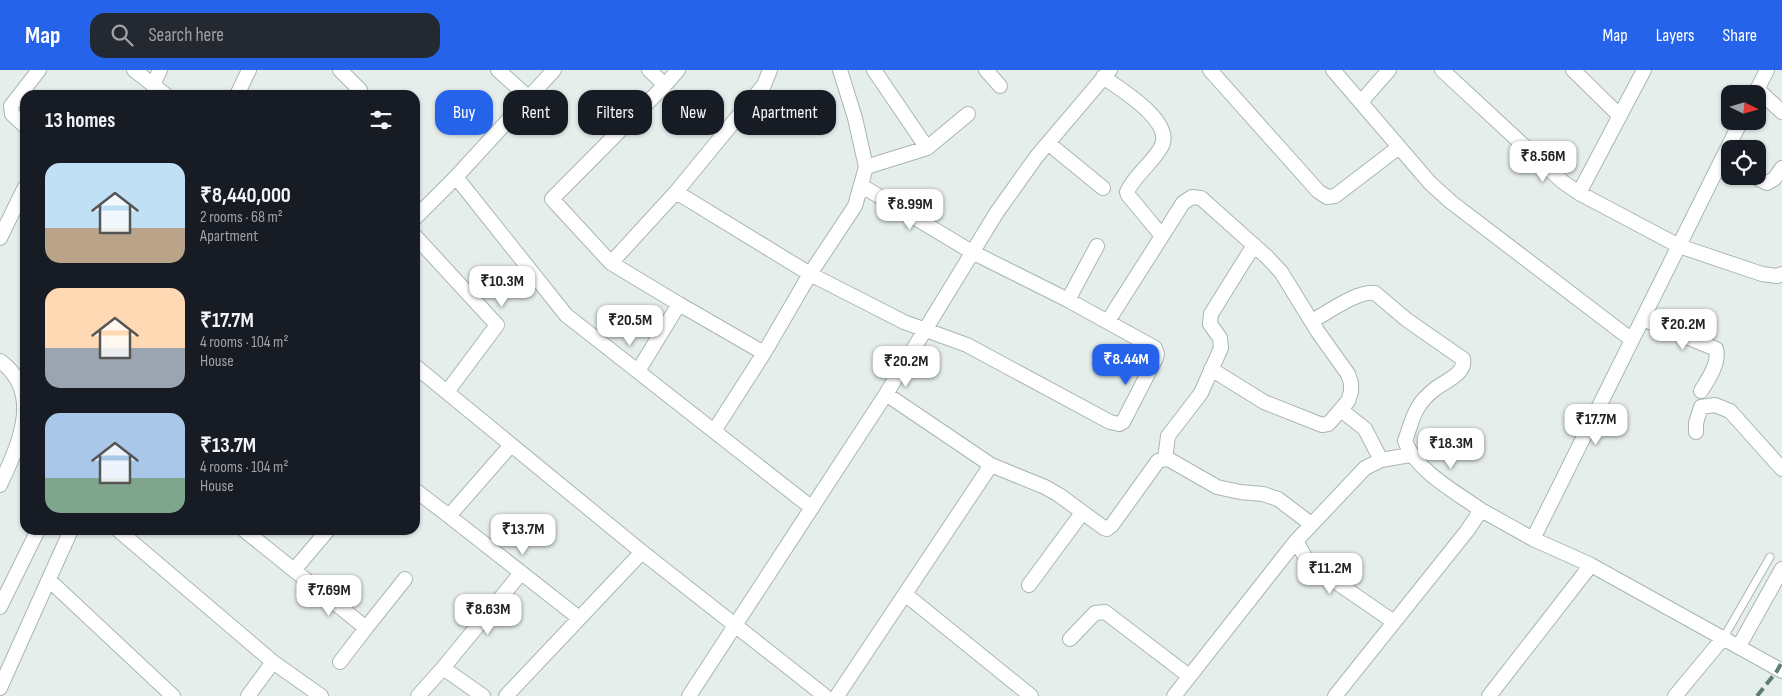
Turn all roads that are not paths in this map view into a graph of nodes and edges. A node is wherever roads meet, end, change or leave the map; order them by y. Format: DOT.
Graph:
graph roads {
  1 [pos="39,70"];
  2 [pos="134,70"];
  3 [pos="160,70"];
  4 [pos="249,70"];
  5 [pos="340,70"];
  6 [pos="498,70"];
  7 [pos="554,70"];
  8 [pos="649,70"];
  9 [pos="678,70"];
  10 [pos="770,70"];
  11 [pos="840,70"];
  12 [pos="874,70"];
  13 [pos="986,70"];
  14 [pos="1210,70"];
  15 [pos="1333,70"];
  16 [pos="1389,70"];
  17 [pos="1442,70"];
  18 [pos="1573,70"];
  19 [pos="1644,70"];
  20 [pos="1767,70"];
  21 [pos="1107,73"];
  22 [pos="665,85"];
  23 [pos="1759,85"];
  24 [pos="1000,86"];
  25 [pos="23,90"];
  26 [pos="157,90"];
  27 [pos="158,90"];
  28 [pos="239,90"];
  29 [pos="360,90"];
  30 [pos="520,90"];
  31 [pos="536,90"];
  32 [pos="20,94"];
  33 [pos="1766,99"];
  34 [pos="1361,102"];
  35 [pos="1782,112"];
  36 [pos="968,114"];
  37 [pos="1620,116"];
  38 [pos="20,121"];
  39 [pos="503,126"];
  40 [pos="1048,143"];
  41 [pos="1400,147"];
  42 [pos="927,148"];
  43 [pos="866,167"];
  44 [pos="1782,168"];
  45 [pos="1721,171"];
  46 [pos="456,177"];
  47 [pos="1766,182"];
  48 [pos="862,186"];
  49 [pos="1103,188"];
  50 [pos="676,192"];
  51 [pos="1579,193"];
  52 [pos="20,197"];
  53 [pos="420,213"];
  54 [pos="1162,236"];
  55 [pos="0,238"];
  56 [pos="420,241"];
  57 [pos="1254,245"];
  58 [pos="1097,246"];
  59 [pos="1679,246"];
  60 [pos="972,252"];
  61 [pos="611,262"];
  62 [pos="810,274"];
  63 [pos="1782,274"];
  64 [pos="1068,300"];
  65 [pos="679,304"];
  66 [pos="1643,320"];
  67 [pos="1108,321"];
  68 [pos="1312,321"];
  69 [pos="925,330"];
  70 [pos="1632,340"];
  71 [pos="764,353"];
  72 [pos="0,361"];
  73 [pos="1211,369"];
  74 [pos="420,370"];
  75 [pos="638,371"];
  76 [pos="20,380"];
  77 [pos="1702,391"];
  78 [pos="447,392"];
  79 [pos="886,394"];
  80 [pos="1341,410"];
  81 [pos="714,431"];
  82 [pos="1696,432"];
  83 [pos="20,435"];
  84 [pos="511,445"];
  85 [pos="1410,455"];
  86 [pos="1165,459"];
  87 [pos="1381,460"];
  88 [pos="991,464"];
  89 [pos="1782,469"];
  90 [pos="0,485"];
  91 [pos="420,494"];
  92 [pos="812,508"];
  93 [pos="1481,510"];
  94 [pos="1082,513"];
  95 [pos="450,516"];
  96 [pos="1311,524"];
  97 [pos="36,535"];
  98 [pos="69,535"];
  99 [pos="124,535"];
  100 [pos="250,535"];
  101 [pos="324,535"];
  102 [pos="1533,539"];
  103 [pos="1296,541"];
  104 [pos="642,552"];
  105 [pos="1770,557"];
  106 [pos="1591,565"];
  107 [pos="1782,569"];
  108 [pos="294,570"];
  109 [pos="521,573"];
  110 [pos="405,579"];
  111 [pos="49,580"];
  112 [pos="1028,585"];
  113 [pos="905,594"];
  114 [pos="0,607"];
  115 [pos="578,618"];
  116 [pos="1394,622"];
  117 [pos="735,625"];
  118 [pos="366,628"];
  119 [pos="1724,637"];
  120 [pos="1070,639"];
  121 [pos="1740,646"];
  122 [pos="273,662"];
  123 [pos="340,662"];
  124 [pos="443,668"];
  125 [pos="1782,671"];
  126 [pos="1189,676"];
  127 [pos="0,688"];
  128 [pos="0,693"];
  129 [pos="3,696"];
  130 [pos="173,696"];
  131 [pos="248,696"];
  132 [pos="320,696"];
  133 [pos="418,696"];
  134 [pos="483,696"];
  135 [pos="506,696"];
  136 [pos="689,696"];
  137 [pos="825,696"];
  138 [pos="837,696"];
  139 [pos="1031,696"];
  140 [pos="1174,696"];
  141 [pos="1335,696"];
  142 [pos="1489,696"];
  143 [pos="1675,696"];
  1 -- 25 [label="street"];
  2 -- 26 [label="street"];
  3 -- 27 [label="street"];
  4 -- 28 [label="street"];
  5 -- 29 [label="street"];
  6 -- 30 [label="street"];
  7 -- 31 [label="street"];
  8 -- 22 [label="street"];
  9 -- 22 [label="street"];
  10 -- 50 [label="street"];
  11 -- 43 [label="street"];
  12 -- 42 [label="street"];
  13 -- 24 [label="street"];
  14 -- 41 [label="street"];
  15 -- 34 [label="street"];
  16 -- 34 [label="street"];
  17 -- 51 [label="street"];
  18 -- 37 [label="street"];
  19 -- 37 [label="street"];
  20 -- 23 [label="street"];
  21 -- 40 [label="street"];
  21 -- 54 [label="street"];
  22 -- 61 [label="street"];
  32 -- 38 [label="street"];
  33 -- 35 [label="street"];
  34 -- 41 [label="street"];
  36 -- 42 [label="street"];
  37 -- 51 [label="street"];
  39 -- 46 [label="street"];
  40 -- 49 [label="street"];
  40 -- 60 [label="street"];
  41 -- 70 [label="street"];
  42 -- 43 [label="street"];
  43 -- 48 [label="street"];
  44 -- 47 [label="street"];
  45 -- 59 [label="street"];
  46 -- 53 [label="street"];
  46 -- 75 [label="street"];
  48 -- 60 [label="street"];
  48 -- 62 [label="street"];
  50 -- 61 [label="street"];
  50 -- 62 [label="street"];
  51 -- 59 [label="street"];
  52 -- 55 [label="street"];
  54 -- 57 [label="street"];
  54 -- 67 [label="street"];
  56 -- 78 [label="street"];
  57 -- 68 [label="street"];
  57 -- 73 [label="street"];
  58 -- 64 [label="street"];
  59 -- 63 [label="street"];
  59 -- 66 [label="street"];
  60 -- 64 [label="street"];
  60 -- 69 [label="street"];
  61 -- 65 [label="street"];
  62 -- 69 [label="street"];
  62 -- 71 [label="street"];
  64 -- 67 [label="street"];
  65 -- 71 [label="street"];
  65 -- 75 [label="street"];
  66 -- 70 [label="street"];
  66 -- 77 [label="street"];
  67 -- 69 [label="street"];
  68 -- 80 [label="street"];
  68 -- 85 [label="street"];
  69 -- 79 [label="street"];
  70 -- 102 [label="street"];
  71 -- 81 [label="street"];
  72 -- 76 [label="street"];
  73 -- 80 [label="street"];
  73 -- 86 [label="street"];
  74 -- 78 [label="street"];
  75 -- 81 [label="street"];
  78 -- 84 [label="street"];
  79 -- 88 [label="street"];
  79 -- 92 [label="street"];
  80 -- 87 [label="street"];
  81 -- 92 [label="street"];
  82 -- 89 [label="street"];
  83 -- 90 [label="street"];
  84 -- 95 [label="street"];
  84 -- 104 [label="street"];
  85 -- 87 [label="street"];
  85 -- 93 [label="street"];
  86 -- 94 [label="street"];
  86 -- 96 [label="street"];
  87 -- 96 [label="street"];
  88 -- 94 [label="street"];
  88 -- 113 [label="street"];
  91 -- 95 [label="street"];
  92 -- 117 [label="street"];
  93 -- 102 [label="street"];
  93 -- 116 [label="street"];
  94 -- 112 [label="street"];
  95 -- 109 [label="street"];
  96 -- 103 [label="street"];
  97 -- 114 [label="street"];
  98 -- 111 [label="street"];
  99 -- 122 [label="street"];
  100 -- 108 [label="street"];
  101 -- 108 [label="street"];
  102 -- 106 [label="street"];
  103 -- 116 [label="street"];
  103 -- 126 [label="street"];
  104 -- 115 [label="street"];
  104 -- 117 [label="street"];
  105 -- 119 [label="lane"];
  106 -- 119 [label="street"];
  106 -- 142 [label="street"];
  107 -- 121 [label="street"];
  108 -- 118 [label="street"];
  109 -- 115 [label="street"];
  109 -- 124 [label="street"];
  110 -- 118 [label="street"];
  111 -- 127 [label="street"];
  111 -- 130 [label="street"];
  113 -- 138 [label="street"];
  113 -- 139 [label="street"];
  115 -- 135 [label="street"];
  116 -- 141 [label="street"];
  117 -- 136 [label="street"];
  117 -- 137 [label="street"];
  118 -- 123 [label="street"];
  119 -- 121 [label="street"];
  119 -- 143 [label="street"];
  120 -- 126 [label="street"];
  121 -- 125 [label="street"];
  122 -- 131 [label="street"];
  122 -- 132 [label="street"];
  124 -- 133 [label="street"];
  124 -- 134 [label="street"];
  126 -- 140 [label="street"];
  128 -- 129 [label="street"];
}
